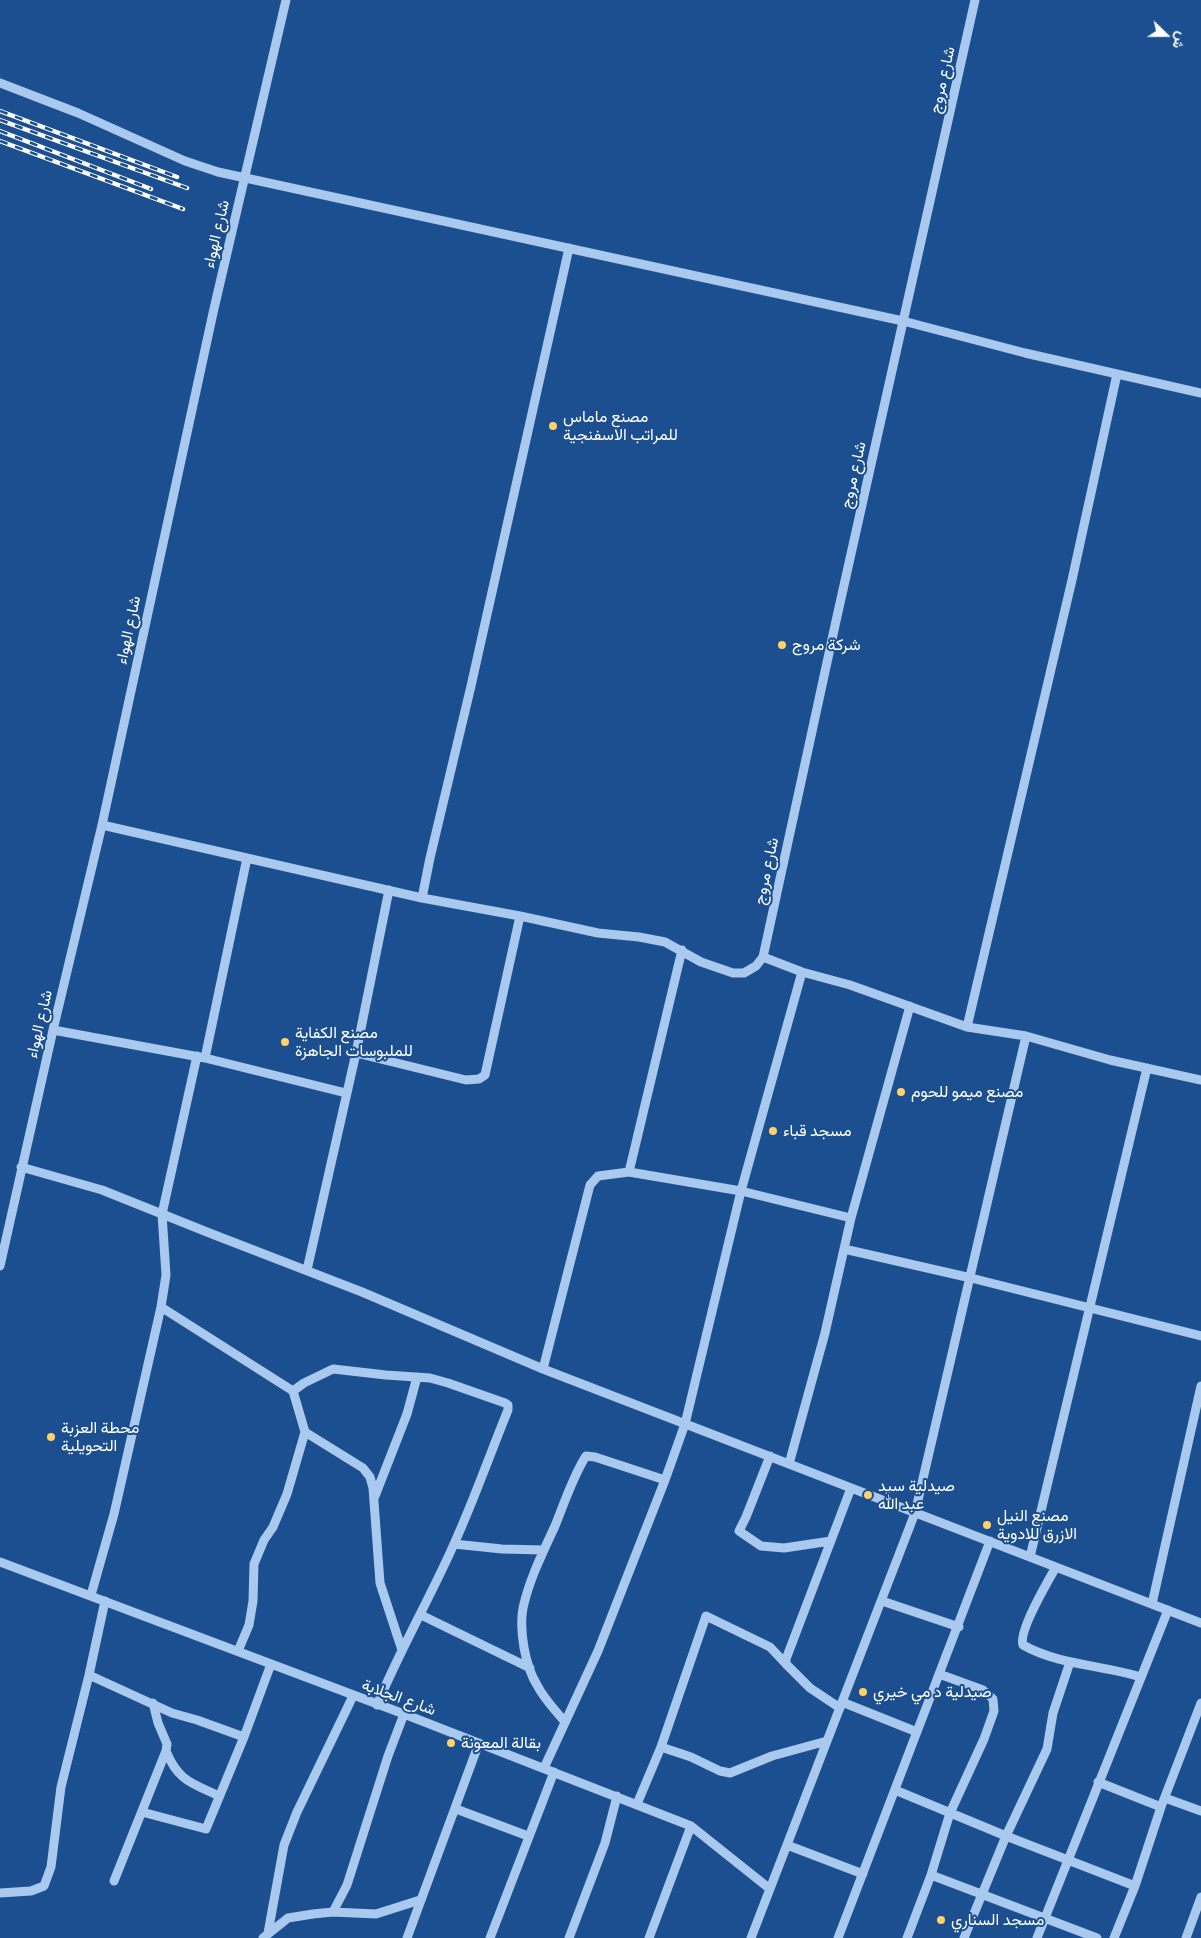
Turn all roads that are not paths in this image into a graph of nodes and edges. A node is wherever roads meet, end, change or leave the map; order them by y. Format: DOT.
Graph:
graph roads {
  1 [pos="286,0"];
  2 [pos="975,0"];
  3 [pos="0,84"];
  4 [pos="248,178"];
  5 [pos="569,248"];
  6 [pos="903,321"];
  7 [pos="1117,374"];
  8 [pos="1201,393"];
  9 [pos="102,825"];
  10 [pos="247,858"];
  11 [pos="389,890"];
  12 [pos="422,898"];
  13 [pos="520,916"];
  14 [pos="682,950"];
  15 [pos="763,957"];
  16 [pos="802,972"];
  17 [pos="910,1006"];
  18 [pos="967,1027"];
  19 [pos="53,1030"];
  20 [pos="1026,1036"];
  21 [pos="356,1053"];
  22 [pos="201,1057"];
  23 [pos="1147,1068"];
  24 [pos="1201,1080"];
  25 [pos="346,1093"];
  26 [pos="21,1167"];
  27 [pos="629,1172"];
  28 [pos="741,1191"];
  29 [pos="162,1214"];
  30 [pos="851,1218"];
  31 [pos="844,1249"];
  32 [pos="0,1266"];
  33 [pos="307,1270"];
  34 [pos="971,1278"];
  35 [pos="161,1307"];
  36 [pos="1090,1307"];
  37 [pos="1201,1336"];
  38 [pos="543,1369"];
  39 [pos="417,1377"];
  40 [pos="1201,1386"];
  41 [pos="293,1391"];
  42 [pos="685,1424"];
  43 [pos="305,1432"];
  44 [pos="770,1456"];
  45 [pos="789,1464"];
  46 [pos="665,1480"];
  47 [pos="851,1488"];
  48 [pos="373,1501"];
  49 [pos="916,1512"];
  50 [pos="831,1541"];
  51 [pos="990,1541"];
  52 [pos="454,1544"];
  53 [pos="544,1550"];
  54 [pos="1030,1557"];
  55 [pos="0,1562"];
  56 [pos="1056,1567"];
  57 [pos="91,1595"];
  58 [pos="882,1600"];
  59 [pos="105,1601"];
  60 [pos="1152,1604"];
  61 [pos="1168,1610"];
  62 [pos="421,1615"];
  63 [pos="1201,1623"];
  64 [pos="959,1627"];
  65 [pos="402,1650"];
  66 [pos="238,1652"];
  67 [pos="1070,1662"];
  68 [pos="271,1664"];
  69 [pos="786,1664"];
  70 [pos="530,1668"];
  71 [pos="939,1674"];
  72 [pos="89,1675"];
  73 [pos="1141,1677"];
  74 [pos="353,1696"];
  75 [pos="153,1703"];
  76 [pos="1201,1703"];
  77 [pos="377,1705"];
  78 [pos="841,1705"];
  79 [pos="404,1714"];
  80 [pos="564,1722"];
  81 [pos="917,1732"];
  82 [pos="244,1737"];
  83 [pos="827,1741"];
  84 [pos="479,1743"];
  85 [pos="661,1747"];
  86 [pos="166,1750"];
  87 [pos="544,1768"];
  88 [pos="554,1772"];
  89 [pos="1098,1782"];
  90 [pos="895,1790"];
  91 [pos="219,1796"];
  92 [pos="617,1796"];
  93 [pos="1163,1802"];
  94 [pos="637,1804"];
  95 [pos="456,1809"];
  96 [pos="1201,1810"];
  97 [pos="142,1812"];
  98 [pos="950,1813"];
  99 [pos="691,1826"];
  100 [pos="528,1836"];
  101 [pos="1006,1836"];
  102 [pos="788,1844"];
  103 [pos="1068,1859"];
  104 [pos="863,1874"];
  105 [pos="931,1875"];
  106 [pos="114,1881"];
  107 [pos="1135,1886"];
  108 [pos="770,1889"];
  109 [pos="0,1893"];
  110 [pos="981,1895"];
  111 [pos="1201,1897"];
  112 [pos="420,1900"];
  113 [pos="333,1912"];
  114 [pos="1044,1919"];
  115 [pos="266,1935"];
  116 [pos="407,1938"];
  117 [pos="490,1938"];
  118 [pos="569,1938"];
  119 [pos="649,1938"];
  120 [pos="750,1938"];
  121 [pos="838,1938"];
  122 [pos="907,1938"];
  123 [pos="964,1938"];
  124 [pos="1037,1938"];
  125 [pos="1097,1938"];
  126 [pos="1114,1938"];
  127 [pos="1186,1938"];
  1 -- 4 [label="street, شارع الهواء"];
  2 -- 6 [label="street, شارع مروج"];
  3 -- 4 [label="street"];
  4 -- 5 [label="street"];
  4 -- 9 [label="street, شارع الهواء"];
  5 -- 6 [label="street"];
  5 -- 12 [label="street"];
  6 -- 7 [label="street"];
  6 -- 15 [label="street, شارع مروج"];
  7 -- 8 [label="street"];
  7 -- 18 [label="street"];
  9 -- 10 [label="street"];
  9 -- 19 [label="street, شارع الهواء"];
  10 -- 11 [label="street"];
  10 -- 22 [label="street"];
  11 -- 12 [label="street"];
  11 -- 21 [label="street"];
  12 -- 13 [label="street"];
  13 -- 14 [label="street"];
  13 -- 21 [label="street"];
  14 -- 15 [label="street"];
  14 -- 27 [label="street"];
  15 -- 16 [label="street"];
  16 -- 17 [label="street"];
  16 -- 28 [label="street"];
  17 -- 18 [label="street"];
  17 -- 30 [label="street"];
  18 -- 20 [label="street"];
  19 -- 22 [label="street"];
  19 -- 26 [label="street, شارع الهواء"];
  20 -- 23 [label="street"];
  20 -- 34 [label="street"];
  21 -- 25 [label="street"];
  22 -- 25 [label="street"];
  22 -- 29 [label="street"];
  23 -- 24 [label="street"];
  23 -- 36 [label="street"];
  25 -- 33 [label="street"];
  26 -- 29 [label="street"];
  26 -- 32 [label="street, شارع الهواء"];
  27 -- 28 [label="street"];
  27 -- 38 [label="street"];
  28 -- 30 [label="street"];
  28 -- 42 [label="street"];
  29 -- 33 [label="street"];
  29 -- 35 [label="street"];
  30 -- 31 [label="street"];
  31 -- 34 [label="street"];
  31 -- 45 [label="street"];
  33 -- 38 [label="street"];
  34 -- 36 [label="street"];
  34 -- 49 [label="street"];
  35 -- 41 [label="street"];
  35 -- 57 [label="street"];
  36 -- 37 [label="street"];
  36 -- 54 [label="street"];
  38 -- 42 [label="street"];
  39 -- 41 [label="street"];
  39 -- 48 [label="street"];
  39 -- 52 [label="street"];
  40 -- 60 [label="street"];
  41 -- 43 [label="street"];
  42 -- 44 [label="street"];
  42 -- 46 [label="street"];
  43 -- 48 [label="street"];
  43 -- 66 [label="street"];
  44 -- 45 [label="street"];
  44 -- 50 [label="street"];
  45 -- 47 [label="street"];
  46 -- 53 [label="street"];
  46 -- 80 [label="street"];
  47 -- 49 [label="street"];
  47 -- 50 [label="street"];
  48 -- 65 [label="street"];
  49 -- 51 [label="street"];
  49 -- 58 [label="street"];
  50 -- 69 [label="street"];
  51 -- 54 [label="street"];
  51 -- 64 [label="street"];
  52 -- 53 [label="street"];
  52 -- 62 [label="street"];
  53 -- 70 [label="street"];
  54 -- 56 [label="street"];
  55 -- 57 [label="street, شارع الجلابة"];
  56 -- 60 [label="street"];
  56 -- 67 [label="street"];
  57 -- 59 [label="street, شارع الجلابة"];
  58 -- 64 [label="street"];
  58 -- 78 [label="street"];
  59 -- 66 [label="street, شارع الجلابة"];
  59 -- 72 [label="street"];
  60 -- 61 [label="street"];
  61 -- 63 [label="street"];
  61 -- 73 [label="street"];
  62 -- 65 [label="street"];
  62 -- 70 [label="street"];
  64 -- 71 [label="street"];
  65 -- 77 [label="street"];
  66 -- 68 [label="street, شارع الجلابة"];
  67 -- 73 [label="street"];
  67 -- 101 [label="street"];
  68 -- 74 [label="street, شارع الجلابة"];
  68 -- 82 [label="street"];
  69 -- 78 [label="street"];
  69 -- 85 [label="street"];
  70 -- 80 [label="street"];
  71 -- 81 [label="street"];
  71 -- 98 [label="street"];
  72 -- 75 [label="street"];
  72 -- 109 [label="street"];
  73 -- 89 [label="street"];
  74 -- 77 [label="street, شارع الجلابة"];
  74 -- 115 [label="street"];
  75 -- 82 [label="street"];
  75 -- 86 [label="street"];
  76 -- 93 [label="street"];
  77 -- 79 [label="street, شارع الجلابة"];
  78 -- 81 [label="street"];
  78 -- 83 [label="street"];
  79 -- 84 [label="street, شارع الجلابة"];
  79 -- 113 [label="street"];
  80 -- 87 [label="street"];
  81 -- 90 [label="street"];
  82 -- 91 [label="street"];
  83 -- 85 [label="street"];
  83 -- 102 [label="street"];
  84 -- 87 [label="street, شارع الجلابة"];
  84 -- 95 [label="street"];
  85 -- 94 [label="street"];
  86 -- 91 [label="street"];
  86 -- 97 [label="street"];
  87 -- 88 [label="street, شارع الجلابة"];
  88 -- 92 [label="street, شارع الجلابة"];
  88 -- 100 [label="street"];
  89 -- 93 [label="street"];
  89 -- 103 [label="street"];
  90 -- 98 [label="street"];
  90 -- 104 [label="street"];
  91 -- 97 [label="street"];
  92 -- 94 [label="street, شارع الجلابة"];
  92 -- 118 [label="street"];
  93 -- 96 [label="street"];
  93 -- 107 [label="street"];
  94 -- 99 [label="street, شارع الجلابة"];
  95 -- 100 [label="street"];
  95 -- 112 [label="street"];
  97 -- 106 [label="street"];
  98 -- 101 [label="street"];
  98 -- 105 [label="street"];
  99 -- 108 [label="street, شارع الجلابة"];
  99 -- 119 [label="street"];
  100 -- 117 [label="street"];
  101 -- 103 [label="street"];
  101 -- 110 [label="street"];
  102 -- 104 [label="street"];
  102 -- 108 [label="street"];
  103 -- 107 [label="street"];
  103 -- 114 [label="street"];
  104 -- 121 [label="street"];
  105 -- 110 [label="street"];
  105 -- 122 [label="street"];
  107 -- 126 [label="street"];
  108 -- 120 [label="street"];
  110 -- 114 [label="street"];
  110 -- 123 [label="street"];
  111 -- 127 [label="street"];
  112 -- 113 [label="street"];
  112 -- 116 [label="street"];
  113 -- 115 [label="street"];
  114 -- 124 [label="street"];
  114 -- 125 [label="street"];
}
